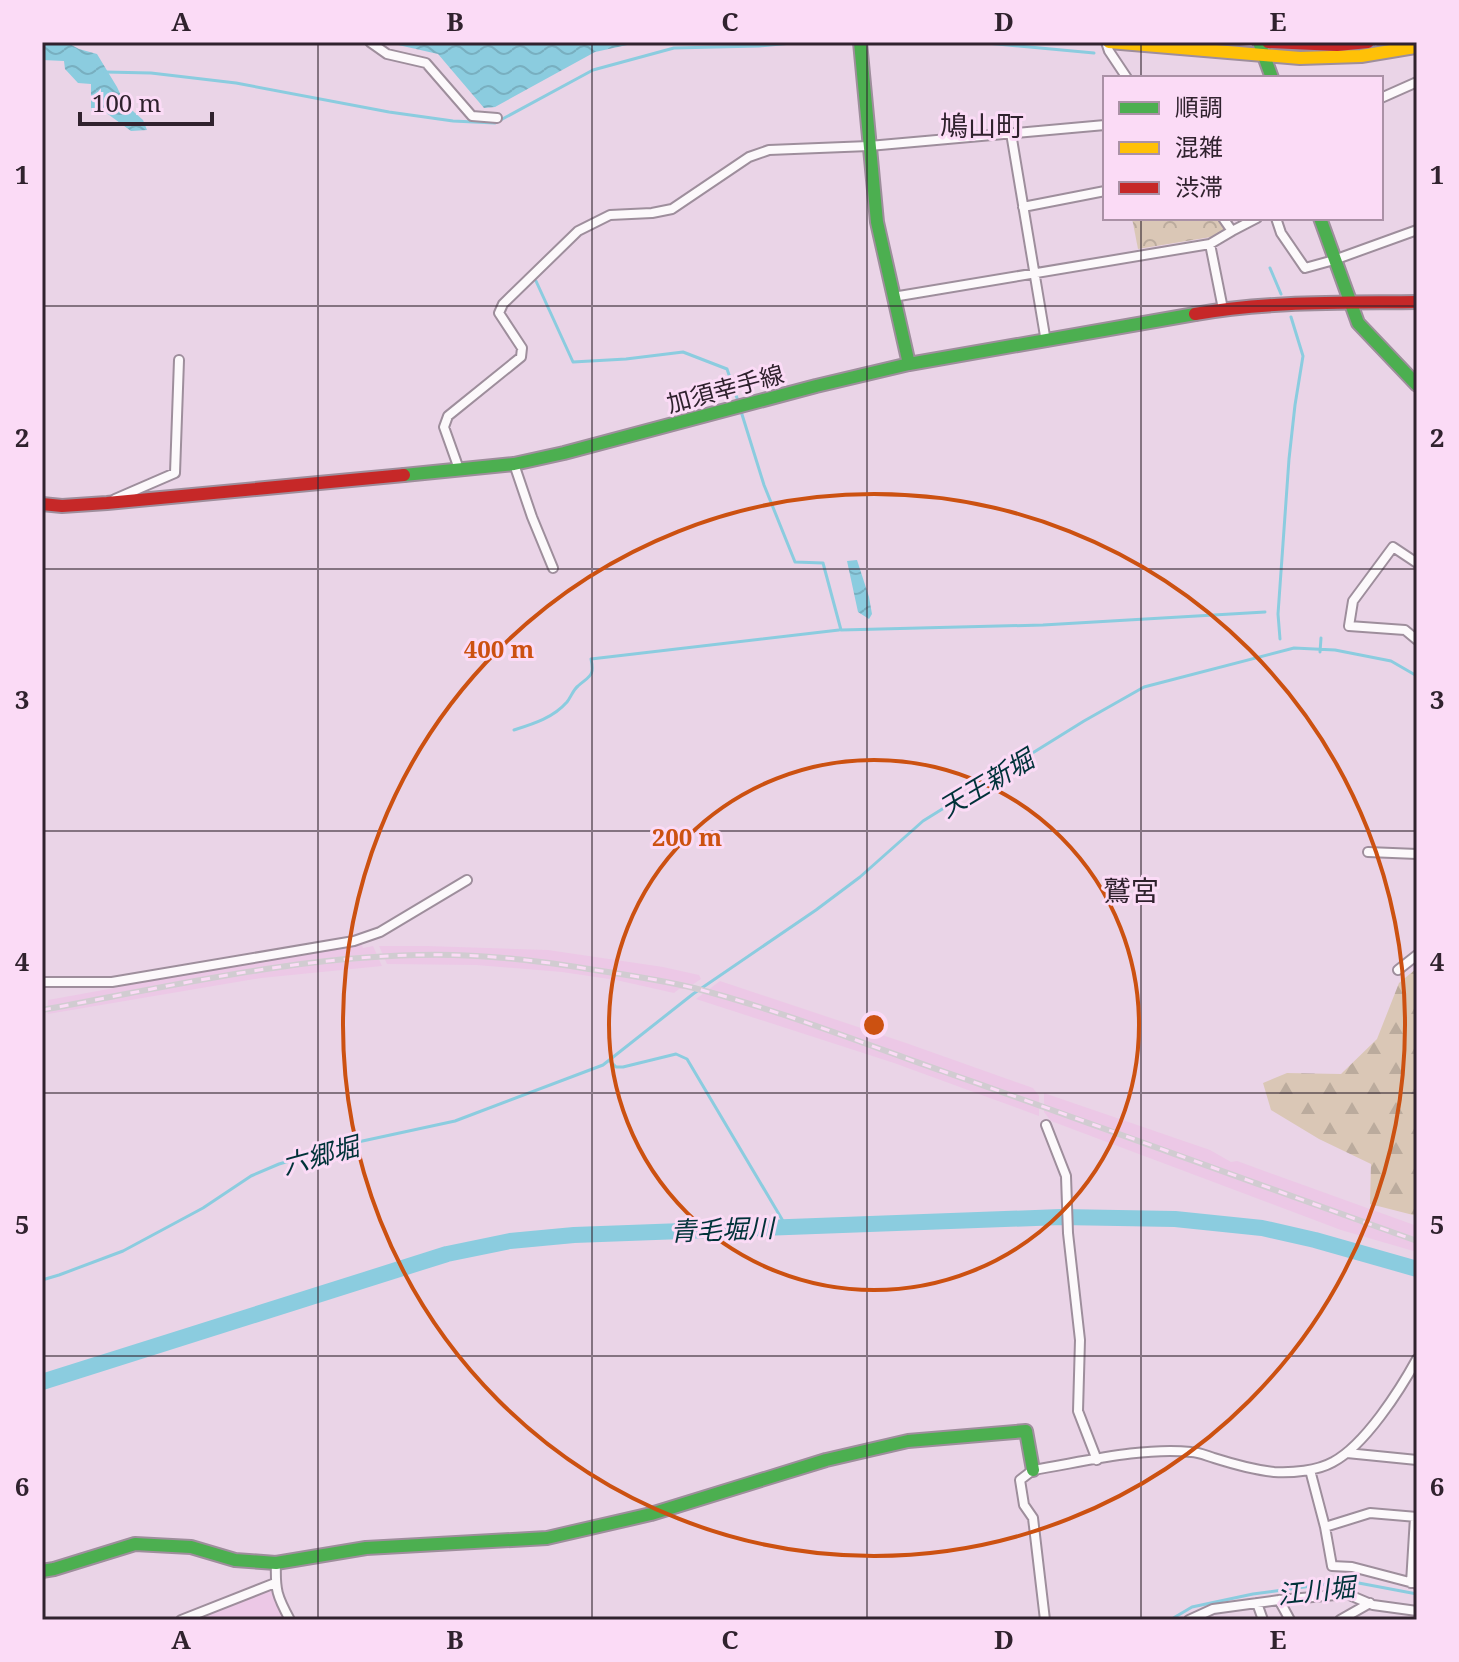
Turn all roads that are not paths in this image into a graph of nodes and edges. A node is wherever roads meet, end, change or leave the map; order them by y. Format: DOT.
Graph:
graph roads {
  1 [pos="370,42"];
  2 [pos="860,42"];
  3 [pos="1107,42"];
  4 [pos="1259,42"];
  5 [pos="1268,42"];
  6 [pos="1368,42"];
  7 [pos="1415,45"];
  8 [pos="1264,56"];
  9 [pos="1126,76"];
  10 [pos="1271,76"];
  11 [pos="1417,82"];
  12 [pos="1383,97"];
  13 [pos="497,118"];
  14 [pos="1103,125"];
  15 [pos="1011,133"];
  16 [pos="869,146"];
  17 [pos="1103,191"];
  18 [pos="1023,207"];
  19 [pos="1224,220"];
  20 [pos="1253,220"];
  21 [pos="1277,220"];
  22 [pos="1321,220"];
  23 [pos="1417,230"];
  24 [pos="1232,231"];
  25 [pos="1210,244"];
  26 [pos="1334,260"];
  27 [pos="1034,273"];
  28 [pos="893,297"];
  29 [pos="1349,302"];
  30 [pos="1417,302"];
  31 [pos="1223,309"];
  32 [pos="1046,342"];
  33 [pos="179,360"];
  34 [pos="909,364"];
  35 [pos="1417,385"];
  36 [pos="514,464"];
  37 [pos="459,469"];
  38 [pos="107,503"];
  39 [pos="42,504"];
  40 [pos="1417,563"];
  41 [pos="553,568"];
  42 [pos="1417,640"];
  43 [pos="1368,852"];
  44 [pos="1417,854"];
  45 [pos="467,880"];
  46 [pos="1417,955"];
  47 [pos="1398,970"];
  48 [pos="42,982"];
  49 [pos="1046,1125"];
  50 [pos="1417,1359"];
  51 [pos="1347,1453"];
  52 [pos="1097,1460"];
  53 [pos="1417,1460"];
  54 [pos="1033,1470"];
  55 [pos="1310,1470"];
  56 [pos="1416,1517"];
  57 [pos="1325,1527"];
  58 [pos="276,1563"];
  59 [pos="42,1571"];
  60 [pos="275,1583"];
  61 [pos="1414,1583"];
  62 [pos="1279,1600"];
  63 [pos="1257,1603"];
  64 [pos="1370,1603"];
  65 [pos="1417,1611"];
  66 [pos="181,1620"];
  67 [pos="290,1620"];
  68 [pos="1045,1620"];
  69 [pos="1189,1620"];
  70 [pos="1263,1620"];
  71 [pos="1290,1620"];
  72 [pos="1340,1620"];
  1 -- 13 [label="street"];
  2 -- 16 [label="street"];
  3 -- 8 [label="street"];
  3 -- 9 [label="street"];
  4 -- 8 [label="street"];
  5 -- 6 [label="street"];
  7 -- 8 [label="street"];
  8 -- 10 [label="street"];
  11 -- 12 [label="street"];
  14 -- 15 [label="street"];
  15 -- 16 [label="street"];
  15 -- 18 [label="street"];
  16 -- 28 [label="street"];
  16 -- 37 [label="street"];
  17 -- 18 [label="street"];
  18 -- 27 [label="street"];
  19 -- 24 [label="street"];
  20 -- 24 [label="street"];
  21 -- 26 [label="street"];
  22 -- 26 [label="street"];
  23 -- 26 [label="street"];
  24 -- 25 [label="street"];
  25 -- 27 [label="street"];
  25 -- 31 [label="street"];
  26 -- 29 [label="street"];
  27 -- 28 [label="street"];
  27 -- 32 [label="street"];
  28 -- 34 [label="street"];
  29 -- 30 [label="street, 加須幸手線"];
  29 -- 31 [label="street, 加須幸手線"];
  29 -- 35 [label="street"];
  31 -- 32 [label="street, 加須幸手線"];
  32 -- 34 [label="street, 加須幸手線"];
  33 -- 38 [label="street"];
  34 -- 36 [label="street, 加須幸手線"];
  36 -- 37 [label="street, 加須幸手線"];
  36 -- 41 [label="street"];
  37 -- 38 [label="street, 加須幸手線"];
  38 -- 39 [label="street, 加須幸手線"];
  40 -- 42 [label="street"];
  43 -- 44 [label="street"];
  45 -- 48 [label="street"];
  46 -- 47 [label="street"];
  49 -- 52 [label="street"];
  50 -- 51 [label="street"];
  51 -- 53 [label="street"];
  51 -- 55 [label="street"];
  52 -- 54 [label="street"];
  52 -- 55 [label="street"];
  54 -- 58 [label="street"];
  54 -- 68 [label="street"];
  55 -- 57 [label="street"];
  56 -- 57 [label="street"];
  56 -- 61 [label="street"];
  57 -- 61 [label="street"];
  58 -- 59 [label="street"];
  58 -- 60 [label="street"];
  60 -- 66 [label="street"];
  60 -- 67 [label="street"];
  62 -- 63 [label="street"];
  62 -- 64 [label="street"];
  62 -- 71 [label="street"];
  63 -- 69 [label="street"];
  63 -- 70 [label="street"];
  64 -- 65 [label="street"];
  64 -- 72 [label="street"];
}
